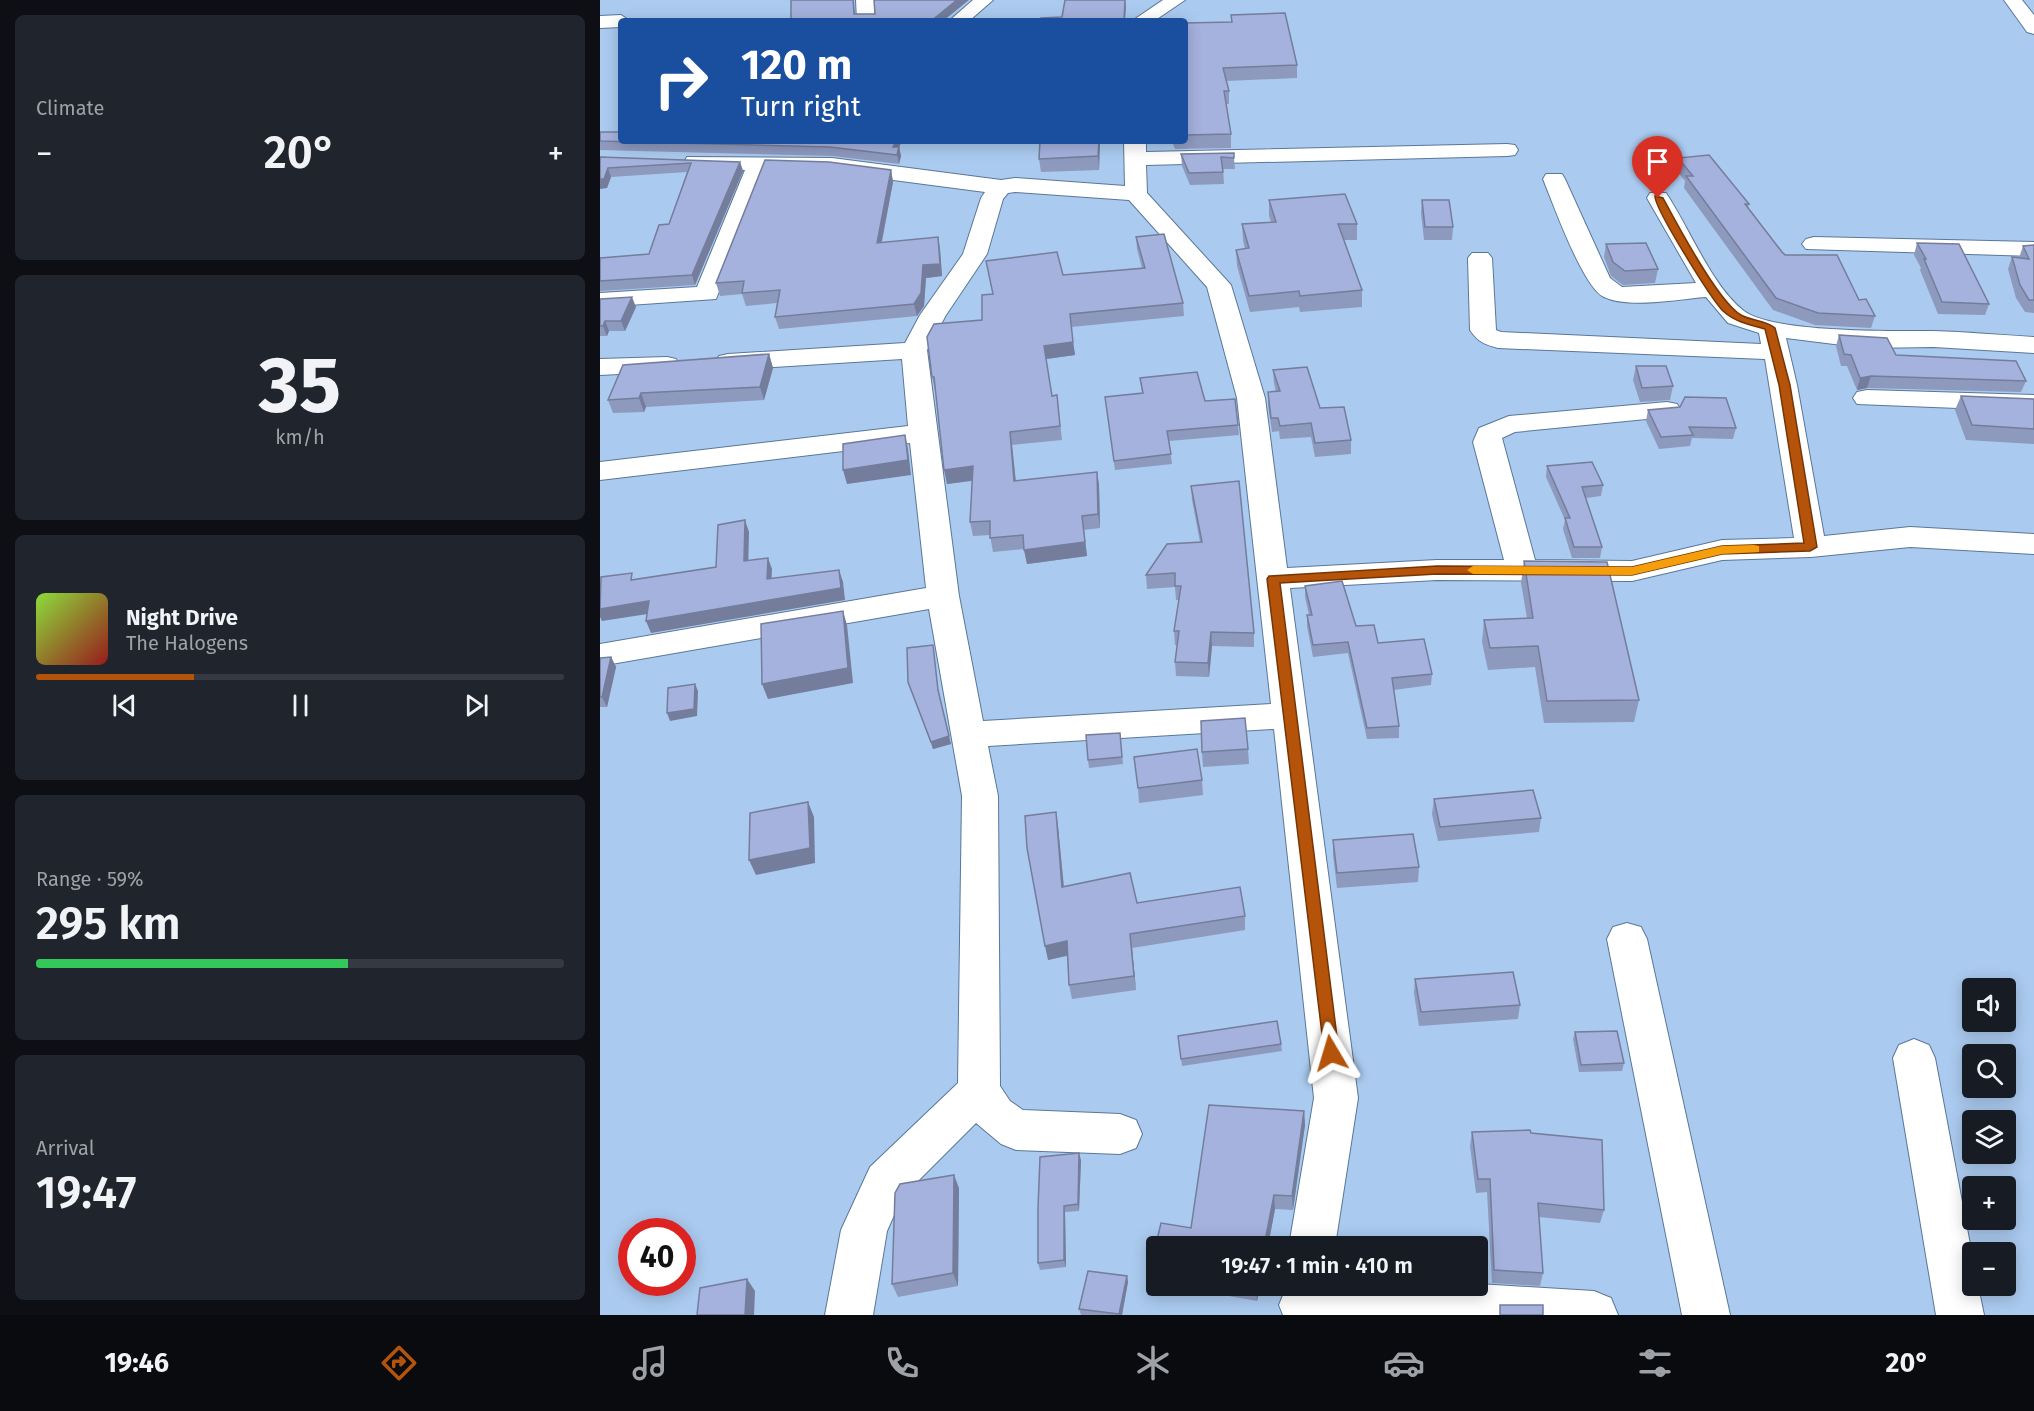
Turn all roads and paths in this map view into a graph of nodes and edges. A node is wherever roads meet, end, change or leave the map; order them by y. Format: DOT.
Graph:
graph roads {
  1 [pos="865,0"];
  2 [pos="984,0"];
  3 [pos="1176,0"];
  4 [pos="2013,0"];
  5 [pos="866,18"];
  6 [pos="962,18"];
  7 [pos="1146,18"];
  8 [pos="618,21"];
  9 [pos="600,22"];
  10 [pos="2034,28"];
  11 [pos="742,144"];
  12 [pos="839,144"];
  13 [pos="1135,150"];
  14 [pos="1507,150"];
  15 [pos="671,161"];
  16 [pos="747,163"];
  17 [pos="832,165"];
  18 [pos="1554,179"];
  19 [pos="1001,188"];
  20 [pos="1136,194"];
  21 [pos="1658,198"];
  22 [pos="1814,244"];
  23 [pos="2034,249"];
  24 [pos="1480,258"];
  25 [pos="1713,289"];
  26 [pos="600,300"];
  27 [pos="1773,340"];
  28 [pos="2034,345"];
  29 [pos="914,350"];
  30 [pos="600,367"];
  31 [pos="1867,398"];
  32 [pos="2034,403"];
  33 [pos="1667,410"];
  34 [pos="922,433"];
  35 [pos="600,471"];
  36 [pos="2034,544"];
  37 [pos="1810,547"];
  38 [pos="1522,571"];
  39 [pos="1273,579"];
  40 [pos="943,596"];
  41 [pos="600,655"];
  42 [pos="1290,716"];
  43 [pos="967,735"];
  44 [pos="1627,939"];
  45 [pos="1914,1058"];
  46 [pos="979,1091"];
  47 [pos="1120,1134"];
  48 [pos="1314,1236"];
  49 [pos="1304,1302"];
  50 [pos="849,1315"];
  51 [pos="1594,1315"];
  52 [pos="1706,1315"];
  53 [pos="1960,1315"];
  1 -- 5 [label="street"];
  2 -- 6 [label="street"];
  3 -- 7 [label="street"];
  4 -- 10 [label="street"];
  8 -- 9 [label="street"];
  11 -- 16 [label="street"];
  12 -- 17 [label="street"];
  13 -- 14 [label="street"];
  13 -- 20 [label="street"];
  15 -- 16 [label="street"];
  16 -- 17 [label="street"];
  16 -- 26 [label="street"];
  17 -- 19 [label="street"];
  18 -- 25 [label="street"];
  19 -- 20 [label="street"];
  19 -- 29 [label="street"];
  20 -- 39 [label="street"];
  21 -- 25 [label="street"];
  22 -- 23 [label="street"];
  24 -- 27 [label="street"];
  25 -- 27 [label="street"];
  27 -- 28 [label="street"];
  27 -- 37 [label="street"];
  29 -- 30 [label="street"];
  29 -- 34 [label="street"];
  31 -- 32 [label="street"];
  33 -- 38 [label="street"];
  34 -- 35 [label="street"];
  34 -- 40 [label="street"];
  36 -- 37 [label="street"];
  37 -- 38 [label="street"];
  38 -- 39 [label="street"];
  39 -- 42 [label="street"];
  40 -- 41 [label="street"];
  40 -- 43 [label="street"];
  42 -- 43 [label="street"];
  42 -- 48 [label="street"];
  43 -- 46 [label="street"];
  44 -- 52 [label="street"];
  45 -- 53 [label="street"];
  46 -- 47 [label="street"];
  46 -- 50 [label="street"];
  49 -- 51 [label="street"];
}
